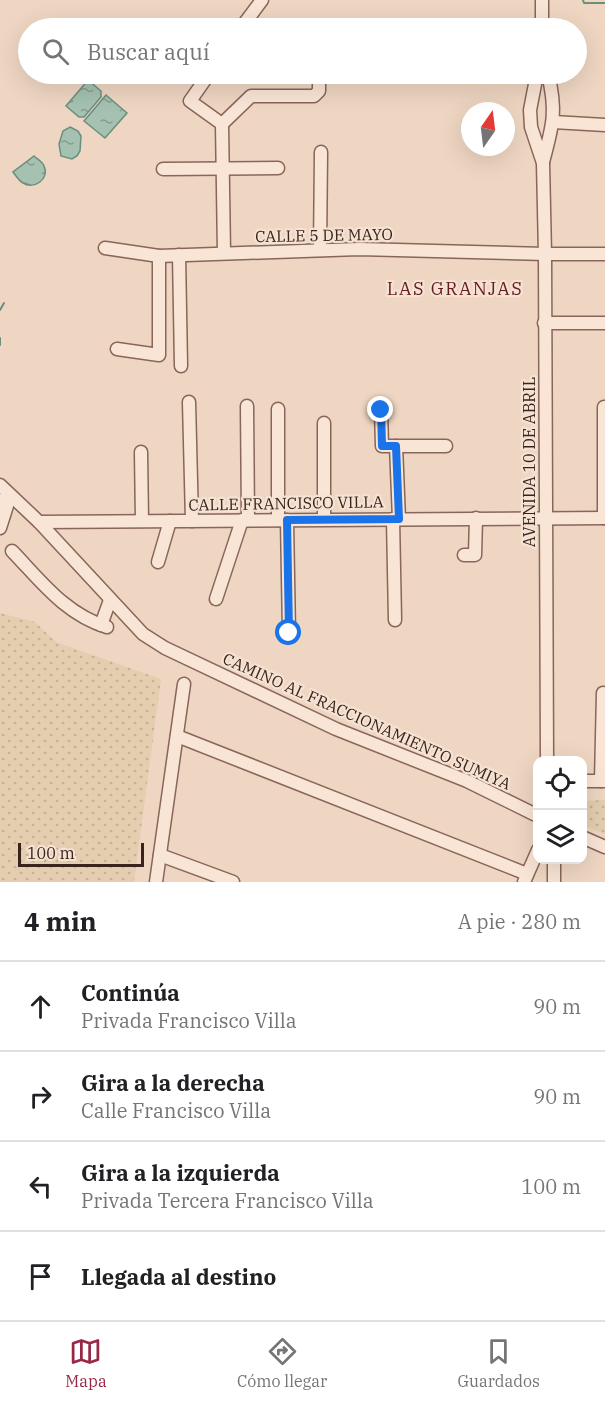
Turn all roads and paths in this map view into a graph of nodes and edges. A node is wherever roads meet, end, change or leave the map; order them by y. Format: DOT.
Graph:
graph roads {
  1 [pos="262,0"];
  2 [pos="542,0"];
  3 [pos="248,18"];
  4 [pos="542,18"];
  5 [pos="202,84"];
  6 [pos="319,84"];
  7 [pos="535,84"];
  8 [pos="550,84"];
  9 [pos="552,93"];
  10 [pos="532,96"];
  11 [pos="222,124"];
  12 [pos="553,124"];
  13 [pos="605,125"];
  14 [pos="531,127"];
  15 [pos="321,152"];
  16 [pos="543,163"];
  17 [pos="223,168"];
  18 [pos="278,168"];
  19 [pos="163,169"];
  20 [pos="105,248"];
  21 [pos="320,250"];
  22 [pos="224,253"];
  23 [pos="545,254"];
  24 [pos="605,254"];
  25 [pos="179,255"];
  26 [pos="159,256"];
  27 [pos="544,322"];
  28 [pos="605,323"];
  29 [pos="117,349"];
  30 [pos="180,366"];
  31 [pos="189,402"];
  32 [pos="247,406"];
  33 [pos="604,407"];
  34 [pos="278,409"];
  35 [pos="381,410"];
  36 [pos="324,423"];
  37 [pos="396,446"];
  38 [pos="446,446"];
  39 [pos="141,452"];
  40 [pos="0,485"];
  41 [pos="0,500"];
  42 [pos="546,517"];
  43 [pos="476,518"];
  44 [pos="605,518"];
  45 [pos="324,519"];
  46 [pos="396,519"];
  47 [pos="245,520"];
  48 [pos="283,520"];
  49 [pos="142,521"];
  50 [pos="170,521"];
  51 [pos="192,521"];
  52 [pos="39,522"];
  53 [pos="0,528"];
  54 [pos="12,551"];
  55 [pos="464,555"];
  56 [pos="158,562"];
  57 [pos="216,599"];
  58 [pos="110,600"];
  59 [pos="395,620"];
  60 [pos="289,633"];
  61 [pos="184,684"];
  62 [pos="603,693"];
  63 [pos="177,736"];
  64 [pos="547,756"];
  65 [pos="587,781"];
  66 [pos="603,781"];
  67 [pos="533,814"];
  68 [pos="587,839"];
  69 [pos="605,847"];
  70 [pos="160,855"];
  71 [pos="533,859"];
  72 [pos="554,864"];
  73 [pos="525,878"];
  74 [pos="156,882"];
  75 [pos="233,882"];
  76 [pos="554,882"];
  1 -- 3 [label="street"];
  2 -- 4 [label="street"];
  5 -- 11 [label="street"];
  6 -- 11 [label="street"];
  7 -- 10 [label="street, AVENIDA 10 DE ABRIL"];
  8 -- 9 [label="street, AVENIDA 10 DE ABRIL"];
  9 -- 10 [label="street"];
  9 -- 12 [label="street, AVENIDA 10 DE ABRIL"];
  10 -- 14 [label="street, AVENIDA 10 DE ABRIL"];
  11 -- 17 [label="street"];
  12 -- 13 [label="street"];
  12 -- 14 [label="street"];
  12 -- 16 [label="street, AVENIDA 10 DE ABRIL"];
  14 -- 16 [label="street, AVENIDA 10 DE ABRIL"];
  15 -- 21 [label="street"];
  16 -- 23 [label="street, AVENIDA 10 DE ABRIL"];
  17 -- 18 [label="street"];
  17 -- 19 [label="street"];
  17 -- 22 [label="street"];
  20 -- 26 [label="street, CALLE 5 DE MAYO"];
  21 -- 22 [label="street, CALLE 5 DE MAYO"];
  21 -- 23 [label="street, CALLE 5 DE MAYO"];
  22 -- 25 [label="street, CALLE 5 DE MAYO"];
  23 -- 24 [label="street, CALLE 5 DE MAYO"];
  23 -- 27 [label="street, AVENIDA 10 DE ABRIL"];
  25 -- 26 [label="street, CALLE 5 DE MAYO"];
  25 -- 30 [label="street"];
  26 -- 29 [label="street"];
  27 -- 28 [label="street"];
  27 -- 42 [label="street, AVENIDA 10 DE ABRIL"];
  31 -- 51 [label="street"];
  32 -- 47 [label="street"];
  33 -- 44 [label="street"];
  34 -- 48 [label="street"];
  35 -- 37 [label="street"];
  36 -- 45 [label="street"];
  37 -- 38 [label="street"];
  37 -- 46 [label="street"];
  39 -- 49 [label="street"];
  40 -- 52 [label="street, CAMINO AL FRACCIONAMIENTO SUMIYA"];
  41 -- 53 [label="street"];
  42 -- 43 [label="street, CALLE FRANCISCO VILLA"];
  42 -- 44 [label="street, CALLE FRANCISCO VILLA"];
  42 -- 64 [label="street, AVENIDA 10 DE ABRIL"];
  43 -- 46 [label="street, CALLE FRANCISCO VILLA"];
  43 -- 55 [label="street"];
  45 -- 46 [label="street, CALLE FRANCISCO VILLA"];
  45 -- 48 [label="street, CALLE FRANCISCO VILLA"];
  46 -- 59 [label="street"];
  47 -- 48 [label="street, CALLE FRANCISCO VILLA"];
  47 -- 51 [label="street, CALLE FRANCISCO VILLA"];
  47 -- 57 [label="street"];
  48 -- 60 [label="street"];
  49 -- 50 [label="street, CALLE FRANCISCO VILLA"];
  49 -- 52 [label="street, CALLE FRANCISCO VILLA"];
  50 -- 51 [label="street, CALLE FRANCISCO VILLA"];
  50 -- 56 [label="street"];
  52 -- 58 [label="street, CAMINO AL FRACCIONAMIENTO SUMIYA"];
  54 -- 58 [label="street"];
  58 -- 67 [label="street, CAMINO AL FRACCIONAMIENTO SUMIYA"];
  61 -- 63 [label="street"];
  62 -- 66 [label="street"];
  63 -- 70 [label="street"];
  63 -- 73 [label="street"];
  65 -- 66 [label="street"];
  68 -- 69 [label="street"];
  70 -- 74 [label="street"];
  70 -- 75 [label="street"];
  71 -- 73 [label="street"];
  72 -- 76 [label="street"];
}
